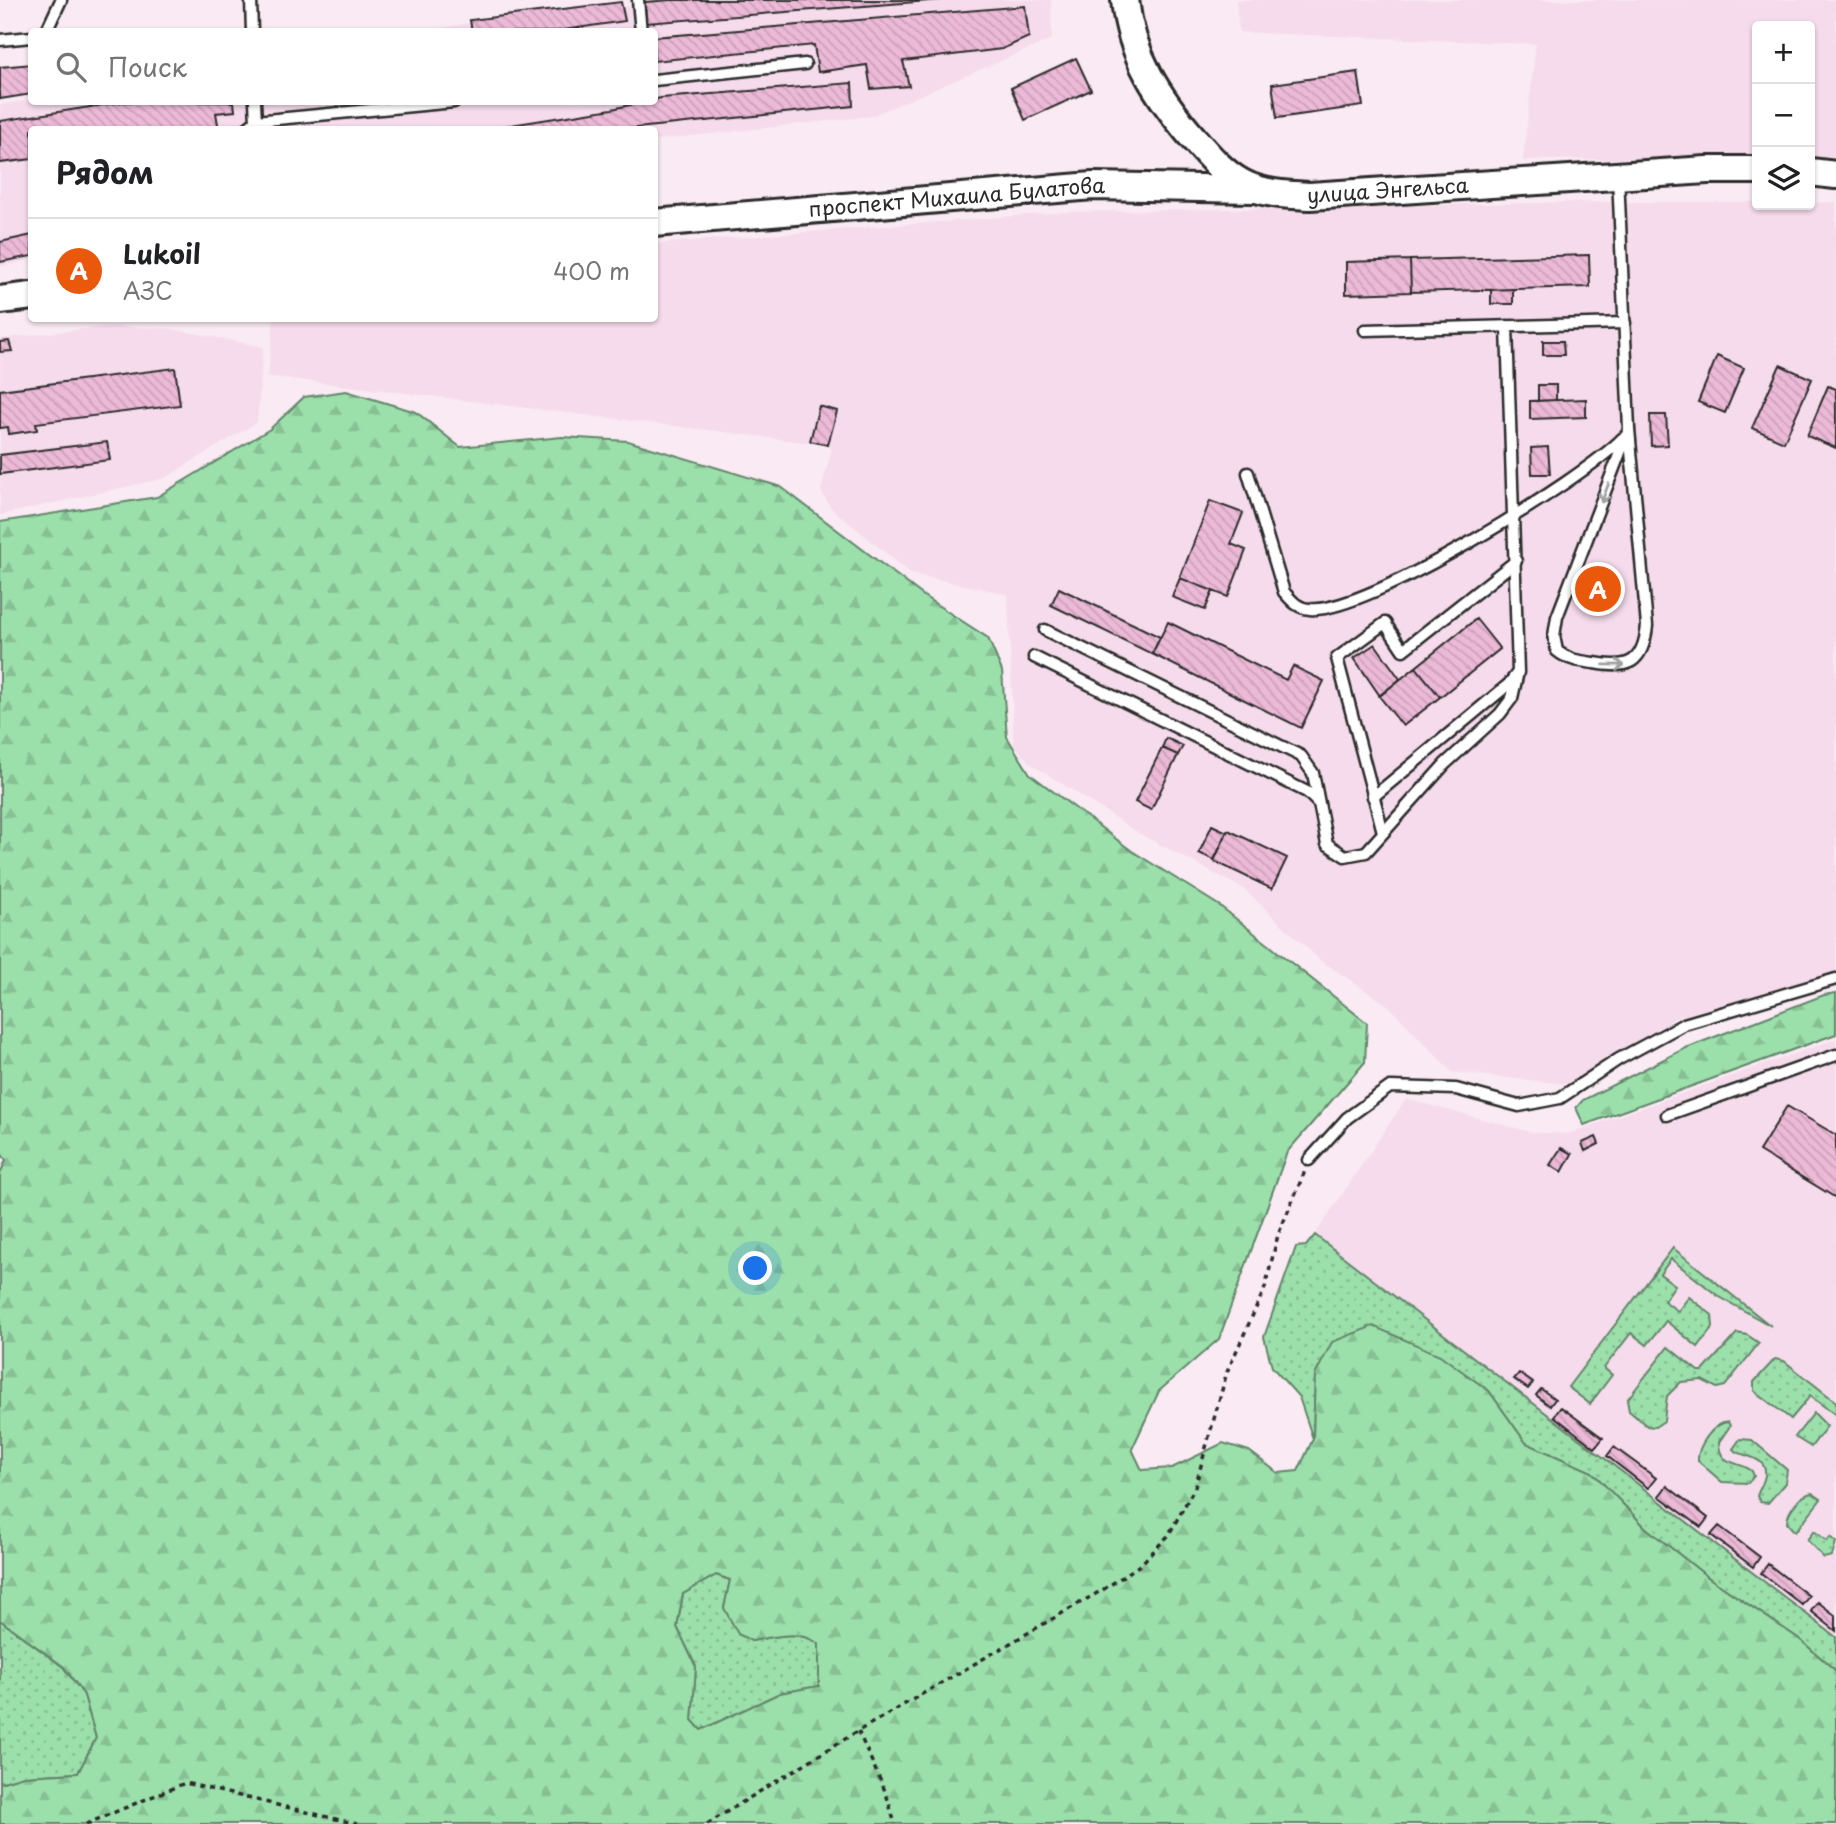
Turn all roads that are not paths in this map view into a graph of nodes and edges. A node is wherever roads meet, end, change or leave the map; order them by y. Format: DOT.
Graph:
graph roads {
  1 [pos="61,0"];
  2 [pos="251,0"];
  3 [pos="638,0"];
  4 [pos="1125,0"];
  5 [pos="48,28"];
  6 [pos="252,28"];
  7 [pos="640,28"];
  8 [pos="28,37"];
  9 [pos="0,40"];
  10 [pos="805,64"];
  11 [pos="658,80"];
  12 [pos="255,105"];
  13 [pos="423,105"];
  14 [pos="256,121"];
  15 [pos="250,126"];
  16 [pos="1752,170"];
  17 [pos="1815,173"];
  18 [pos="1836,175"];
  19 [pos="1618,176"];
  20 [pos="1260,190"];
  21 [pos="658,223"];
  22 [pos="28,296"];
  23 [pos="0,300"];
  24 [pos="1625,323"];
  25 [pos="1507,326"];
  26 [pos="1365,330"];
  27 [pos="1629,429"];
  28 [pos="1248,473"];
  29 [pos="1515,517"];
  30 [pos="1516,561"];
  31 [pos="1045,630"];
  32 [pos="1034,657"];
  33 [pos="1518,672"];
  34 [pos="1373,797"];
  35 [pos="1318,803"];
  36 [pos="1383,832"];
  37 [pos="1836,979"];
  38 [pos="1836,1055"];
  39 [pos="1668,1115"];
  40 [pos="1309,1160"];
  1 -- 5 [label="lane"];
  2 -- 6 [label="lane"];
  3 -- 7 [label="lane"];
  4 -- 20 [label="street, улица Энгельса"];
  8 -- 9 [label="lane"];
  10 -- 11 [label="lane"];
  12 -- 14 [label="lane"];
  13 -- 14 [label="lane"];
  14 -- 15 [label="lane"];
  16 -- 19 [label="street, улица Энгельса"];
  17 -- 18 [label="street"];
  19 -- 20 [label="street, улица Энгельса"];
  19 -- 24 [label="lane"];
  20 -- 21 [label="street, проспект Михаила Булатова"];
  22 -- 23 [label="street"];
  24 -- 25 [label="lane"];
  24 -- 27 [label="lane"];
  25 -- 26 [label="lane"];
  25 -- 29 [label="lane"];
  27 -- 27 [label="lane, one-way"];
  27 -- 29 [label="lane"];
  28 -- 29 [label="lane"];
  29 -- 30 [label="lane"];
  30 -- 33 [label="lane"];
  30 -- 34 [label="lane"];
  31 -- 35 [label="lane"];
  32 -- 35 [label="lane"];
  33 -- 34 [label="lane"];
  33 -- 36 [label="lane"];
  34 -- 36 [label="lane"];
  35 -- 36 [label="lane"];
  37 -- 40 [label="lane"];
  38 -- 39 [label="lane"];
}
